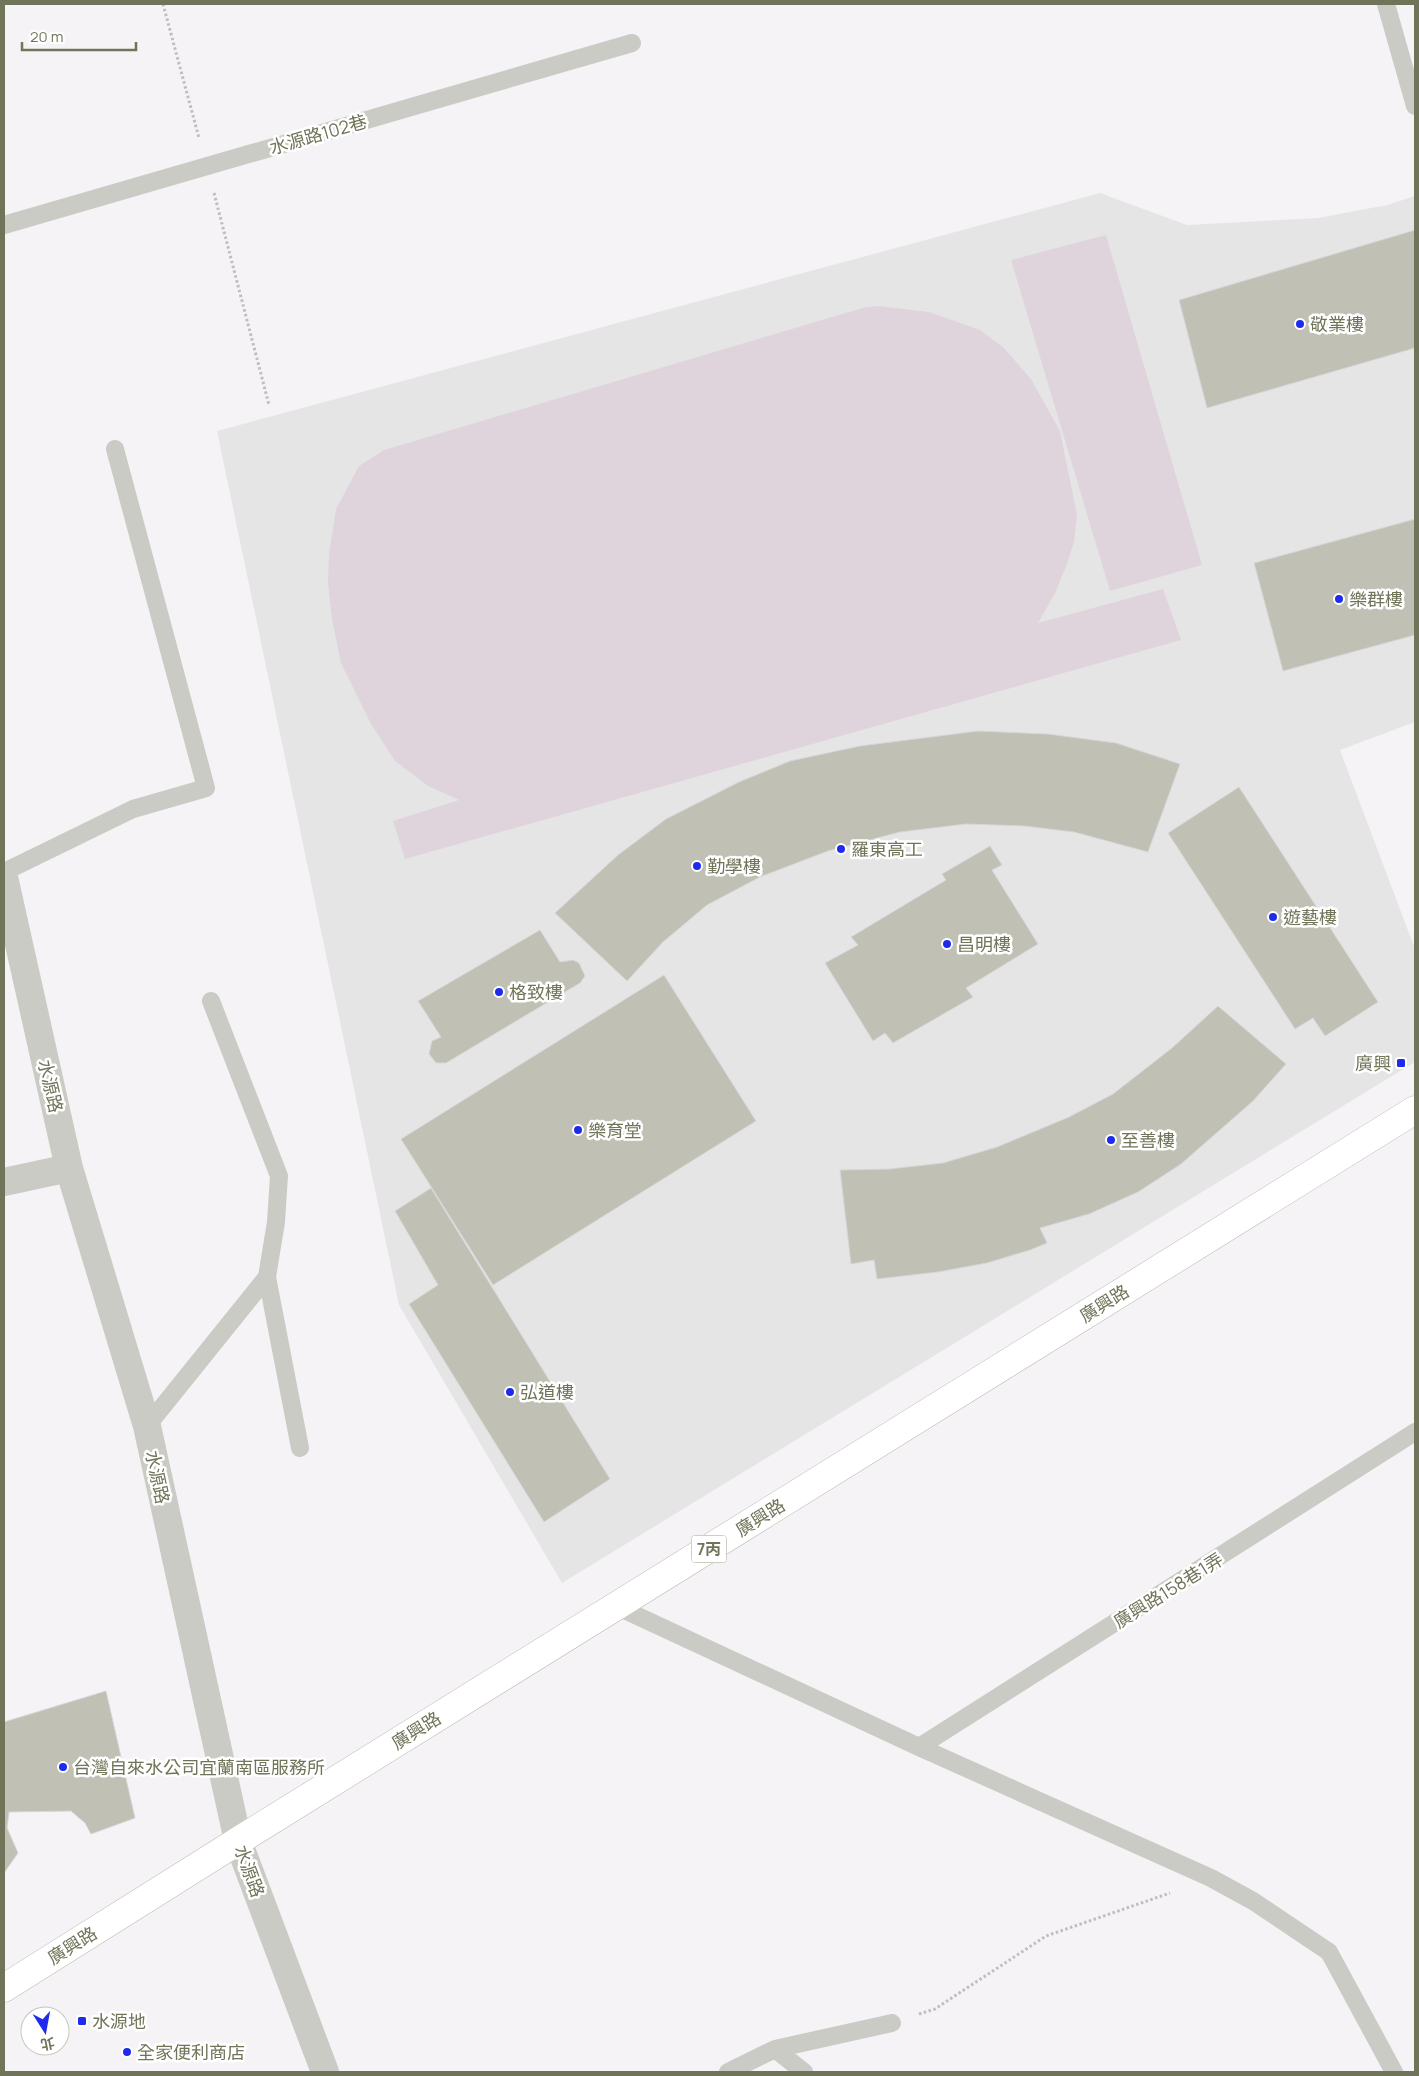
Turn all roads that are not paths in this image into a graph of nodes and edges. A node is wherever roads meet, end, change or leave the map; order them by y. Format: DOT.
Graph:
graph roads {
  1 [pos="1386,4"];
  2 [pos="632,43"];
  3 [pos="1415,106"];
  4 [pos="4,225"];
  5 [pos="115,449"];
  6 [pos="4,872"];
  7 [pos="4,877"];
  8 [pos="211,1001"];
  9 [pos="1415,1110"];
  10 [pos="69,1168"];
  11 [pos="4,1182"];
  12 [pos="267,1277"];
  13 [pos="147,1426"];
  14 [pos="1415,1432"];
  15 [pos="300,1448"];
  16 [pos="616,1606"];
  17 [pos="919,1747"];
  18 [pos="238,1840"];
  19 [pos="4,1988"];
  20 [pos="892,2023"];
  21 [pos="775,2049"];
  22 [pos="325,2072"];
  23 [pos="728,2072"];
  24 [pos="804,2072"];
  25 [pos="1394,2072"];
  1 -- 3 [label="lane"];
  2 -- 4 [label="lane, 水源路102巷"];
  5 -- 6 [label="lane"];
  7 -- 10 [label="street, 水源路"];
  8 -- 12 [label="lane"];
  9 -- 16 [label="main road, 廣興路 / 7丙"];
  10 -- 11 [label="street"];
  10 -- 13 [label="street, 水源路"];
  12 -- 13 [label="lane"];
  12 -- 15 [label="lane"];
  13 -- 18 [label="street, 水源路"];
  14 -- 17 [label="lane, 廣興路158巷1弄"];
  16 -- 17 [label="lane"];
  16 -- 18 [label="main road, 廣興路 / 7丙"];
  17 -- 25 [label="lane"];
  18 -- 19 [label="main road, 廣興路 / 7丙"];
  18 -- 22 [label="street, 水源路"];
  20 -- 21 [label="lane"];
  21 -- 23 [label="lane"];
  21 -- 24 [label="lane"];
}
